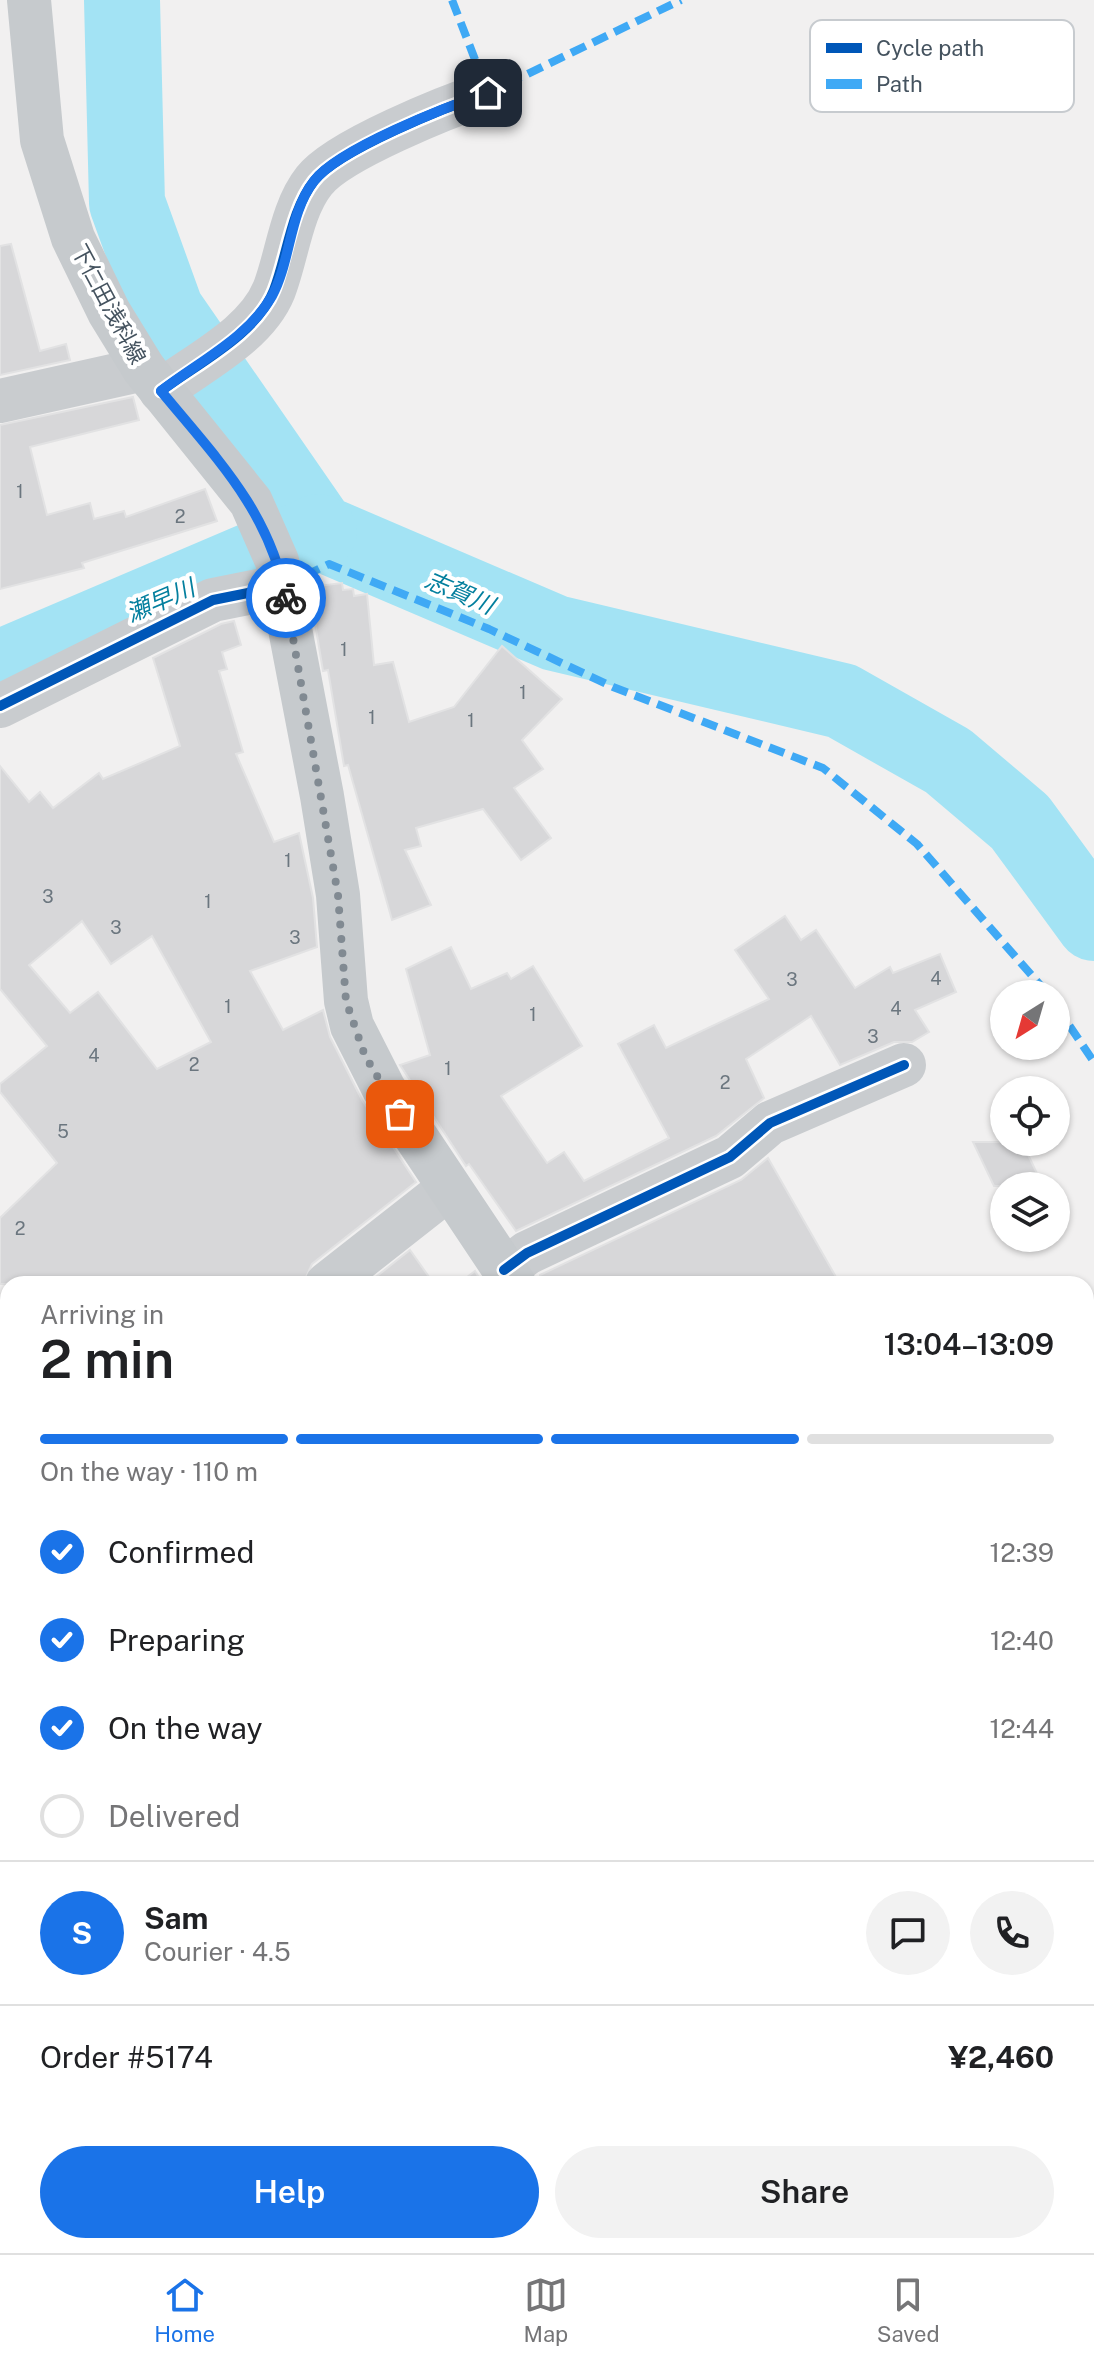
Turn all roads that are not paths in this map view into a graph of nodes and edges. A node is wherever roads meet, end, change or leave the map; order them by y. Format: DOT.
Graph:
graph roads {
  1 [pos="29,0"];
  2 [pos="488,93"];
  3 [pos="160,380"];
  4 [pos="0,401"];
  5 [pos="280,574"];
  6 [pos="0,706"];
  7 [pos="904,1065"];
  8 [pos="448,1189"];
  9 [pos="337,1276"];
  10 [pos="508,1276"];
  11 [pos="510,1276"];
  1 -- 3 [label="main road, 下仁田浅科線"];
  2 -- 3 [label="street"];
  3 -- 4 [label="street"];
  3 -- 5 [label="main road, 下仁田浅科線"];
  5 -- 6 [label="street"];
  5 -- 8 [label="main road, 下仁田浅科線"];
  7 -- 11 [label="street"];
  8 -- 9 [label="street"];
  8 -- 10 [label="main road, 下仁田浅科線"];
}
